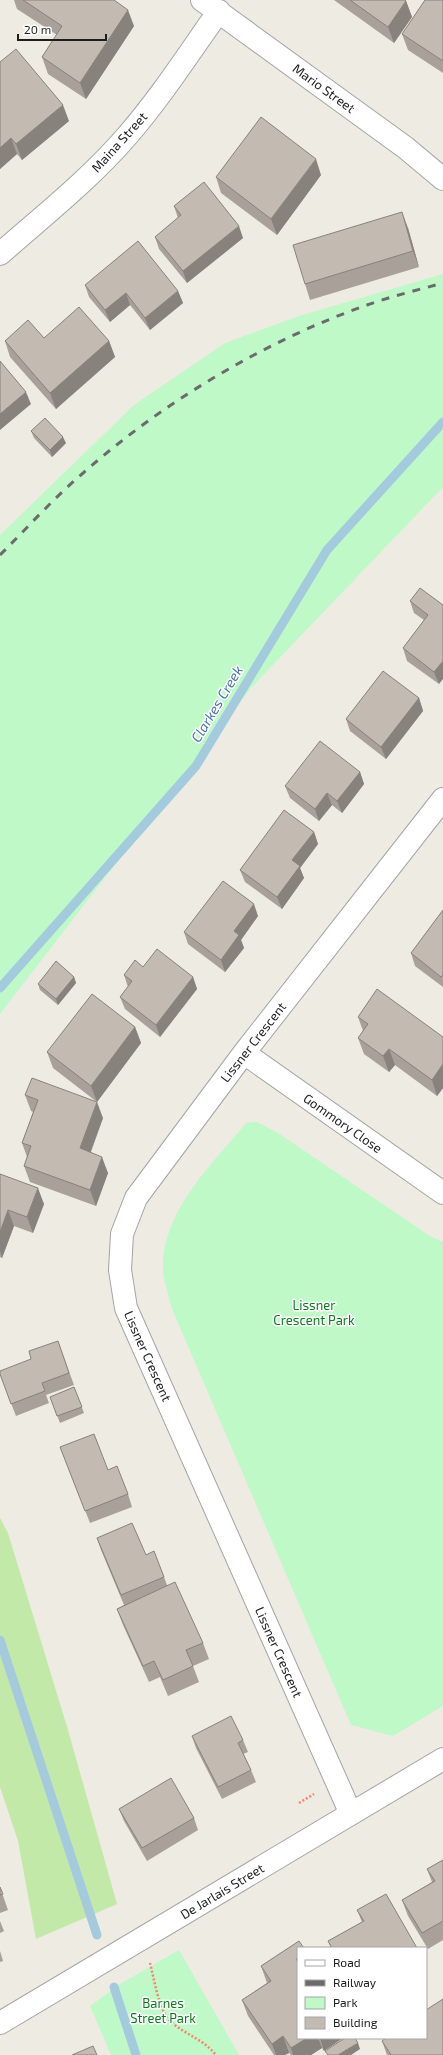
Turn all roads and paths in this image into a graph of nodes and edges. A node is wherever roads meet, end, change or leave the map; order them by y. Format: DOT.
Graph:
graph roads {
  1 [pos="210,6"];
  2 [pos="443,180"];
  3 [pos="0,254"];
  4 [pos="443,798"];
  5 [pos="244,1053"];
  6 [pos="443,1193"];
  7 [pos="443,1759"];
  8 [pos="351,1814"];
  9 [pos="144,1938"];
  10 [pos="0,2023"];
  11 [pos="216,2055"];
  1 -- 2 [label="street, Mario Street"];
  1 -- 3 [label="street, Maina Street"];
  4 -- 5 [label="street, Lissner Crescent"];
  5 -- 6 [label="street, Gommory Close"];
  5 -- 8 [label="street, Lissner Crescent"];
  7 -- 8 [label="street, De Jarlais Street"];
  8 -- 9 [label="street, De Jarlais Street"];
  9 -- 10 [label="street, De Jarlais Street"];
  9 -- 11 [label="path"];
}
